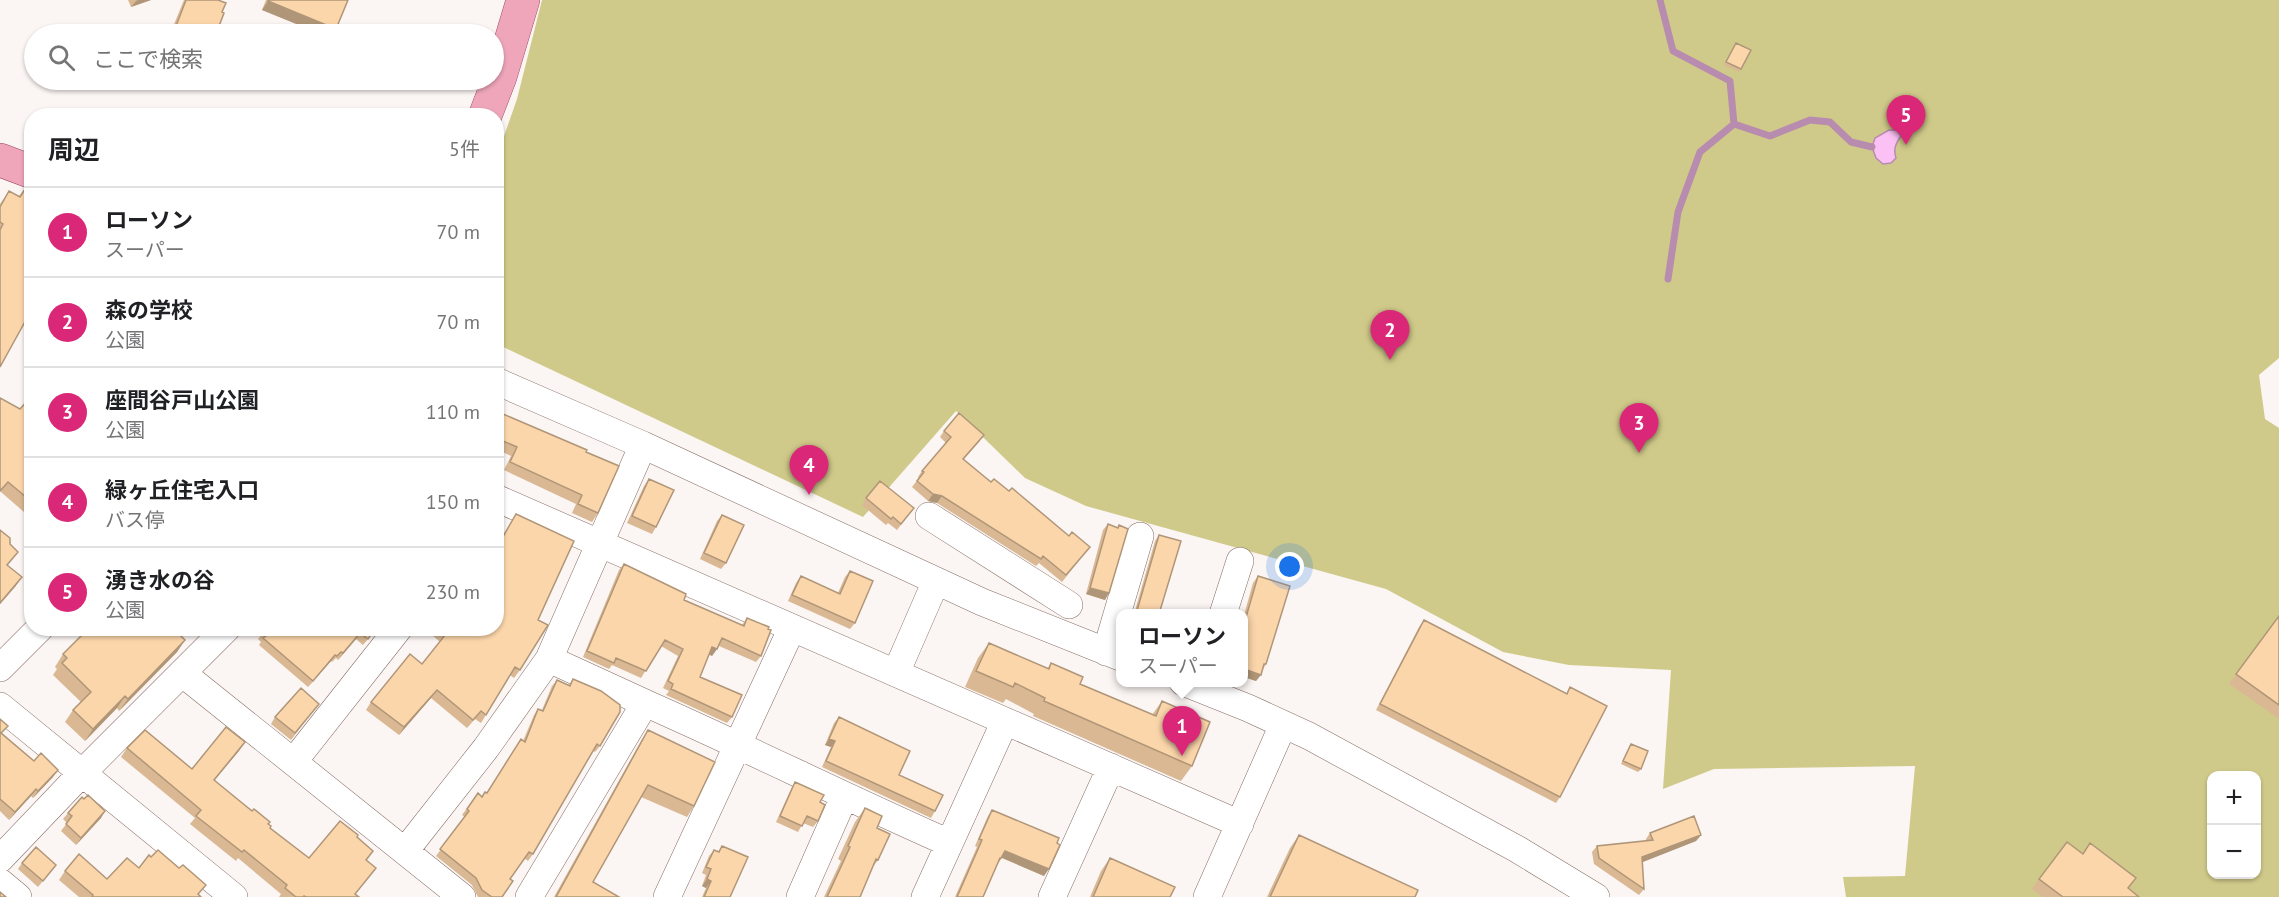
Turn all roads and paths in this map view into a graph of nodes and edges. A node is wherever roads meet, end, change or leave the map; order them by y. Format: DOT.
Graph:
graph roads {
  1 [pos="523,0"];
  2 [pos="504,64"];
  3 [pos="495,90"];
  4 [pos="488,108"];
  5 [pos="0,160"];
  6 [pos="24,169"];
  7 [pos="504,384"];
  8 [pos="643,445"];
  9 [pos="504,504"];
  10 [pos="929,516"];
  11 [pos="1140,536"];
  12 [pos="600,544"];
  13 [pos="1240,561"];
  14 [pos="999,562"];
  15 [pos="936,581"];
  16 [pos="982,602"];
  17 [pos="1069,605"];
  18 [pos="1123,609"];
  19 [pos="1225,609"];
  20 [pos="792,628"];
  21 [pos="32,636"];
  22 [pos="219,636"];
  23 [pos="393,636"];
  24 [pos="1113,654"];
  25 [pos="549,659"];
  26 [pos="0,668"];
  27 [pos="182,673"];
  28 [pos="896,673"];
  29 [pos="1201,687"];
  30 [pos="645,703"];
  31 [pos="0,706"];
  32 [pos="1005,721"];
  33 [pos="1283,724"];
  34 [pos="739,745"];
  35 [pos="294,761"];
  36 [pos="1111,767"];
  37 [pos="81,773"];
  38 [pos="844,797"];
  39 [pos="1240,824"];
  40 [pos="949,843"];
  41 [pos="405,851"];
  42 [pos="0,859"];
  43 [pos="0,882"];
  44 [pos="18,897"];
  45 [pos="234,897"];
  46 [pos="462,897"];
  47 [pos="529,897"];
  48 [pos="667,897"];
  49 [pos="800,897"];
  50 [pos="925,897"];
  51 [pos="1052,897"];
  52 [pos="1207,897"];
  53 [pos="1596,897"];
  1 -- 2 [label="main road"];
  3 -- 4 [label="main road"];
  5 -- 6 [label="main road"];
  7 -- 8 [label="street"];
  8 -- 12 [label="street"];
  8 -- 15 [label="street"];
  9 -- 12 [label="street"];
  10 -- 14 [label="street"];
  11 -- 18 [label="street"];
  12 -- 20 [label="street"];
  12 -- 25 [label="street"];
  13 -- 19 [label="street"];
  14 -- 16 [label="street"];
  14 -- 17 [label="street"];
  15 -- 16 [label="street"];
  15 -- 28 [label="street"];
  16 -- 24 [label="street"];
  20 -- 28 [label="street"];
  20 -- 34 [label="street"];
  21 -- 26 [label="street"];
  22 -- 27 [label="street"];
  23 -- 35 [label="street"];
  25 -- 30 [label="street"];
  25 -- 41 [label="street"];
  27 -- 35 [label="street"];
  27 -- 37 [label="street"];
  28 -- 32 [label="street"];
  29 -- 33 [label="street"];
  30 -- 34 [label="street"];
  30 -- 47 [label="street"];
  31 -- 37 [label="street"];
  32 -- 36 [label="street"];
  32 -- 40 [label="street"];
  33 -- 39 [label="street"];
  33 -- 53 [label="street"];
  34 -- 38 [label="street"];
  34 -- 48 [label="street"];
  35 -- 41 [label="street"];
  36 -- 39 [label="street"];
  36 -- 51 [label="street"];
  37 -- 42 [label="street"];
  37 -- 45 [label="street"];
  38 -- 40 [label="street"];
  38 -- 49 [label="street"];
  39 -- 52 [label="street"];
  40 -- 50 [label="street"];
  41 -- 46 [label="street"];
  43 -- 44 [label="street"];
}
